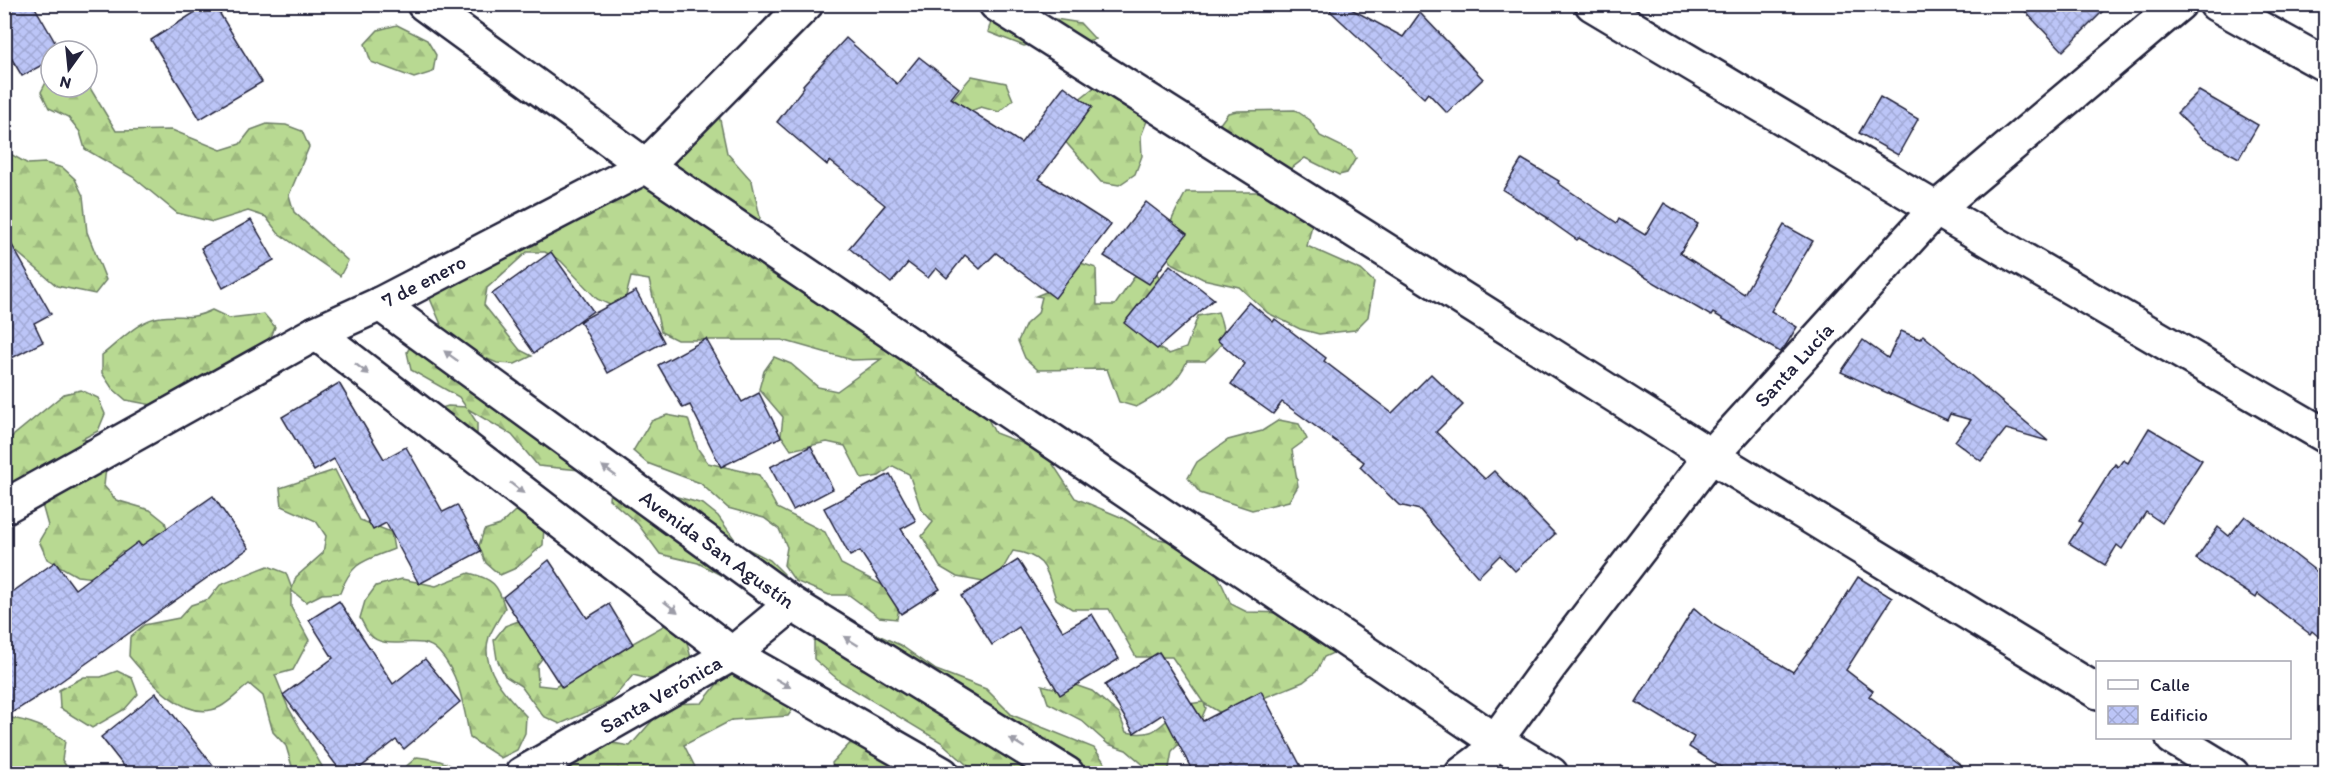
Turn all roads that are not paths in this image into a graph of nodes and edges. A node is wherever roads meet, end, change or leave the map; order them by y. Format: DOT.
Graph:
graph roads {
  1 [pos="424,4"];
  2 [pos="806,4"];
  3 [pos="996,4"];
  4 [pos="1592,4"];
  5 [pos="2179,4"];
  6 [pos="2216,4"];
  7 [pos="2325,65"];
  8 [pos="646,166"];
  9 [pos="1936,209"];
  10 [pos="380,304"];
  11 [pos="316,333"];
  12 [pos="2325,435"];
  13 [pos="1712,456"];
  14 [pos="4,507"];
  15 [pos="792,604"];
  16 [pos="732,654"];
  17 [pos="2096,691"];
  18 [pos="2175,739"];
  19 [pos="1496,741"];
  20 [pos="522,774"];
  21 [pos="942,774"];
  22 [pos="1067,774"];
  23 [pos="1462,774"];
  24 [pos="1551,774"];
  25 [pos="2232,774"];
  1 -- 8 [label="street"];
  2 -- 8 [label="street, 7 de enero"];
  3 -- 13 [label="street"];
  4 -- 9 [label="street"];
  5 -- 9 [label="street, Santa Lucía"];
  6 -- 7 [label="street"];
  8 -- 10 [label="street, 7 de enero"];
  8 -- 19 [label="street"];
  9 -- 12 [label="street"];
  9 -- 13 [label="street, Santa Lucía"];
  10 -- 11 [label="street, 7 de enero"];
  15 -- 10 [label="street, Avenida San Agustín, one-way"];
  11 -- 14 [label="street, 7 de enero"];
  11 -- 16 [label="street, one-way"];
  13 -- 17 [label="street"];
  13 -- 19 [label="street, Santa Lucía"];
  15 -- 16 [label="street, Santa Verónica"];
  22 -- 15 [label="street, Avenida San Agustín, one-way"];
  16 -- 20 [label="street, Santa Verónica"];
  16 -- 21 [label="street, one-way"];
  18 -- 25 [label="street"];
  19 -- 23 [label="street, Santa Lucía"];
  19 -- 24 [label="street"];
}
